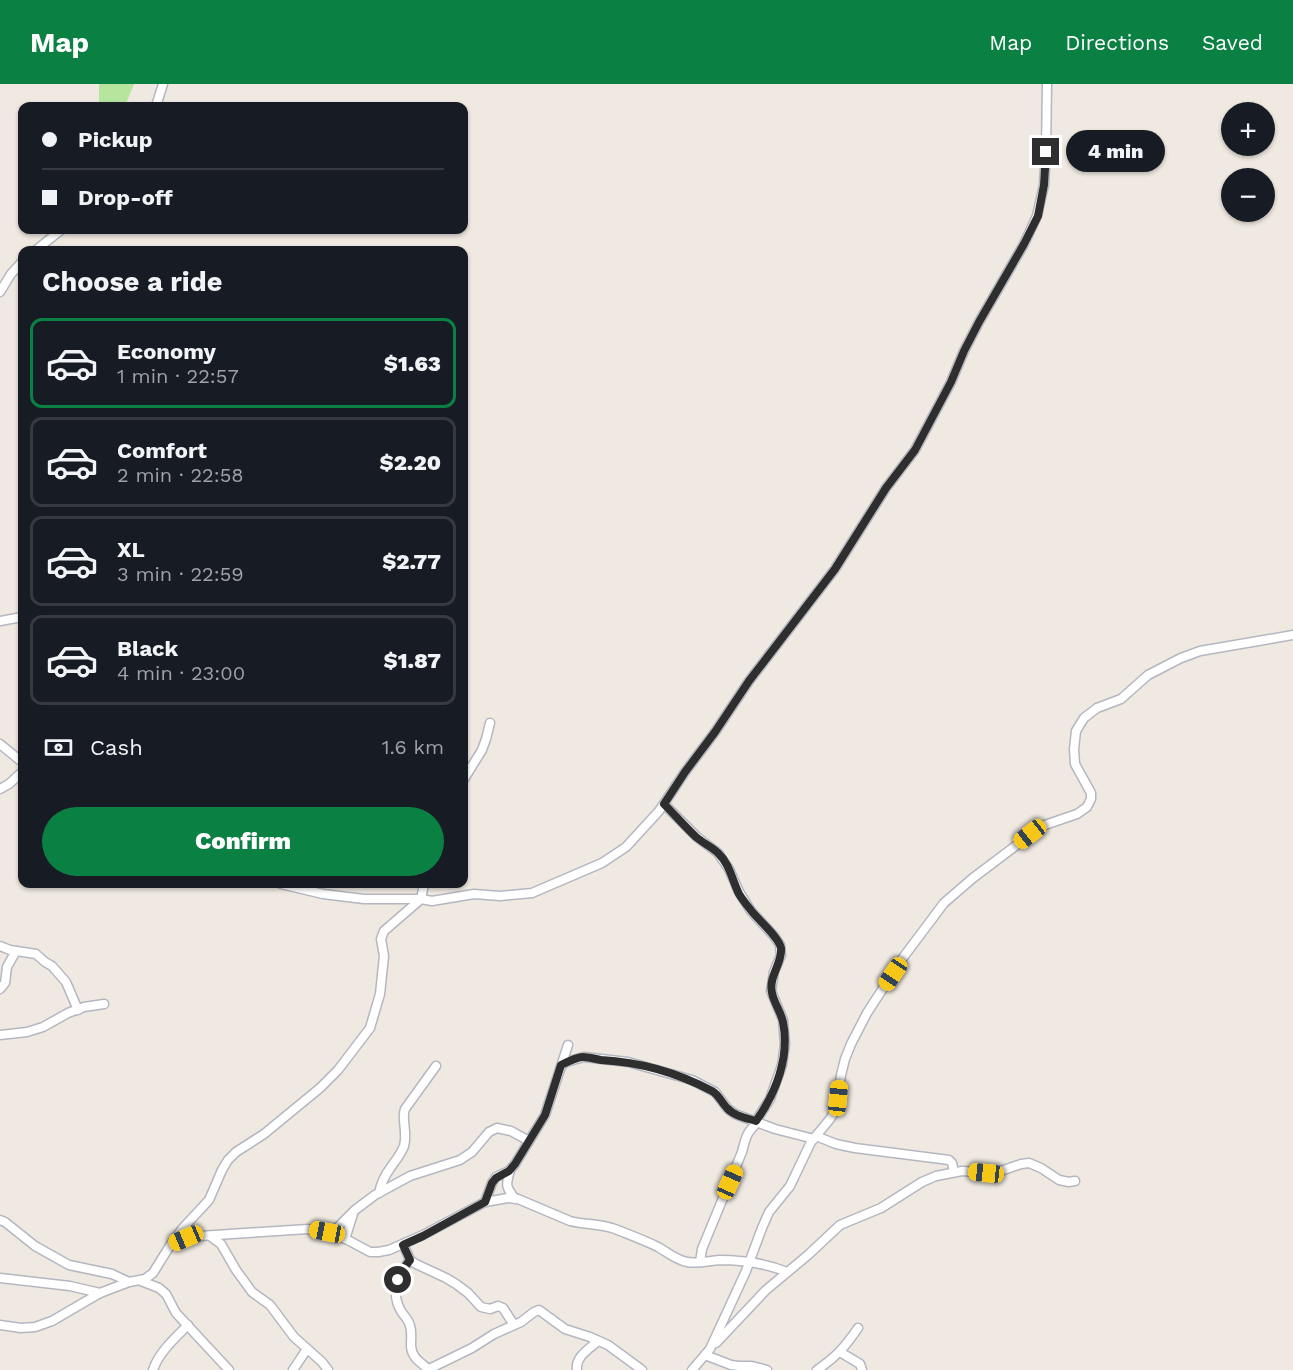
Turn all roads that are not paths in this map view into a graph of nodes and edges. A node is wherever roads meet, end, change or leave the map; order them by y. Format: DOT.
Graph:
graph roads {
  1 [pos="163,84"];
  2 [pos="1047,84"];
  3 [pos="157,102"];
  4 [pos="56,234"];
  5 [pos="41,246"];
  6 [pos="18,266"];
  7 [pos="0,292"];
  8 [pos="18,618"];
  9 [pos="0,621"];
  10 [pos="1293,635"];
  11 [pos="490,723"];
  12 [pos="0,744"];
  13 [pos="18,759"];
  14 [pos="468,773"];
  15 [pos="18,776"];
  16 [pos="0,789"];
  17 [pos="664,804"];
  18 [pos="298,888"];
  19 [pos="423,888"];
  20 [pos="421,899"];
  21 [pos="0,946"];
  22 [pos="16,951"];
  23 [pos="0,989"];
  24 [pos="104,1004"];
  25 [pos="78,1010"];
  26 [pos="0,1035"];
  27 [pos="568,1045"];
  28 [pos="561,1065"];
  29 [pos="436,1066"];
  30 [pos="757,1122"];
  31 [pos="815,1138"];
  32 [pos="529,1141"];
  33 [pos="510,1170"];
  34 [pos="954,1172"];
  35 [pos="1075,1181"];
  36 [pos="379,1192"];
  37 [pos="515,1199"];
  38 [pos="485,1202"];
  39 [pos="354,1210"];
  40 [pos="0,1221"];
  41 [pos="331,1234"];
  42 [pos="210,1236"];
  43 [pos="345,1239"];
  44 [pos="171,1245"];
  45 [pos="403,1245"];
  46 [pos="410,1260"];
  47 [pos="700,1262"];
  48 [pos="749,1262"];
  49 [pos="787,1272"];
  50 [pos="0,1278"];
  51 [pos="140,1280"];
  52 [pos="129,1282"];
  53 [pos="100,1293"];
  54 [pos="0,1325"];
  55 [pos="188,1325"];
  56 [pos="514,1325"];
  57 [pos="858,1328"];
  58 [pos="598,1341"];
  59 [pos="307,1349"];
  60 [pos="707,1352"];
  61 [pos="840,1352"];
  62 [pos="429,1369"];
  63 [pos="153,1370"];
  64 [pos="229,1370"];
  65 [pos="293,1370"];
  66 [pos="328,1370"];
  67 [pos="577,1370"];
  68 [pos="642,1370"];
  69 [pos="693,1370"];
  70 [pos="767,1370"];
  71 [pos="817,1370"];
  72 [pos="862,1370"];
  1 -- 3 [label="street"];
  2 -- 17 [label="street"];
  4 -- 5 [label="street"];
  6 -- 7 [label="street"];
  8 -- 9 [label="street"];
  10 -- 31 [label="street"];
  11 -- 14 [label="street"];
  12 -- 13 [label="street"];
  15 -- 16 [label="street"];
  17 -- 20 [label="street"];
  17 -- 30 [label="street"];
  18 -- 20 [label="street"];
  19 -- 20 [label="street"];
  20 -- 44 [label="street"];
  21 -- 22 [label="street"];
  22 -- 23 [label="street"];
  22 -- 25 [label="street"];
  24 -- 25 [label="street"];
  25 -- 26 [label="street"];
  27 -- 28 [label="street"];
  28 -- 30 [label="street"];
  28 -- 32 [label="street"];
  29 -- 36 [label="street"];
  30 -- 31 [label="street"];
  30 -- 47 [label="street"];
  31 -- 34 [label="street"];
  31 -- 48 [label="street"];
  32 -- 33 [label="street"];
  32 -- 36 [label="street"];
  33 -- 37 [label="street"];
  33 -- 38 [label="street"];
  34 -- 35 [label="street"];
  34 -- 49 [label="street"];
  36 -- 39 [label="street"];
  37 -- 38 [label="street"];
  37 -- 47 [label="street"];
  38 -- 45 [label="street"];
  39 -- 41 [label="street"];
  39 -- 43 [label="street"];
  40 -- 52 [label="street"];
  41 -- 42 [label="street"];
  41 -- 43 [label="street"];
  42 -- 44 [label="street"];
  42 -- 59 [label="street"];
  43 -- 45 [label="street"];
  44 -- 51 [label="street"];
  45 -- 46 [label="street"];
  46 -- 56 [label="street"];
  46 -- 62 [label="street"];
  47 -- 48 [label="street"];
  48 -- 49 [label="street"];
  48 -- 60 [label="street"];
  49 -- 60 [label="street"];
  50 -- 53 [label="street"];
  51 -- 52 [label="street"];
  51 -- 55 [label="street"];
  52 -- 53 [label="street"];
  53 -- 54 [label="street"];
  55 -- 63 [label="street"];
  55 -- 64 [label="street"];
  56 -- 58 [label="street"];
  56 -- 62 [label="street"];
  57 -- 61 [label="street"];
  58 -- 67 [label="street"];
  58 -- 68 [label="street"];
  59 -- 65 [label="street"];
  59 -- 66 [label="street"];
  60 -- 69 [label="street"];
  60 -- 70 [label="street"];
  61 -- 71 [label="street"];
  61 -- 72 [label="street"];
}
